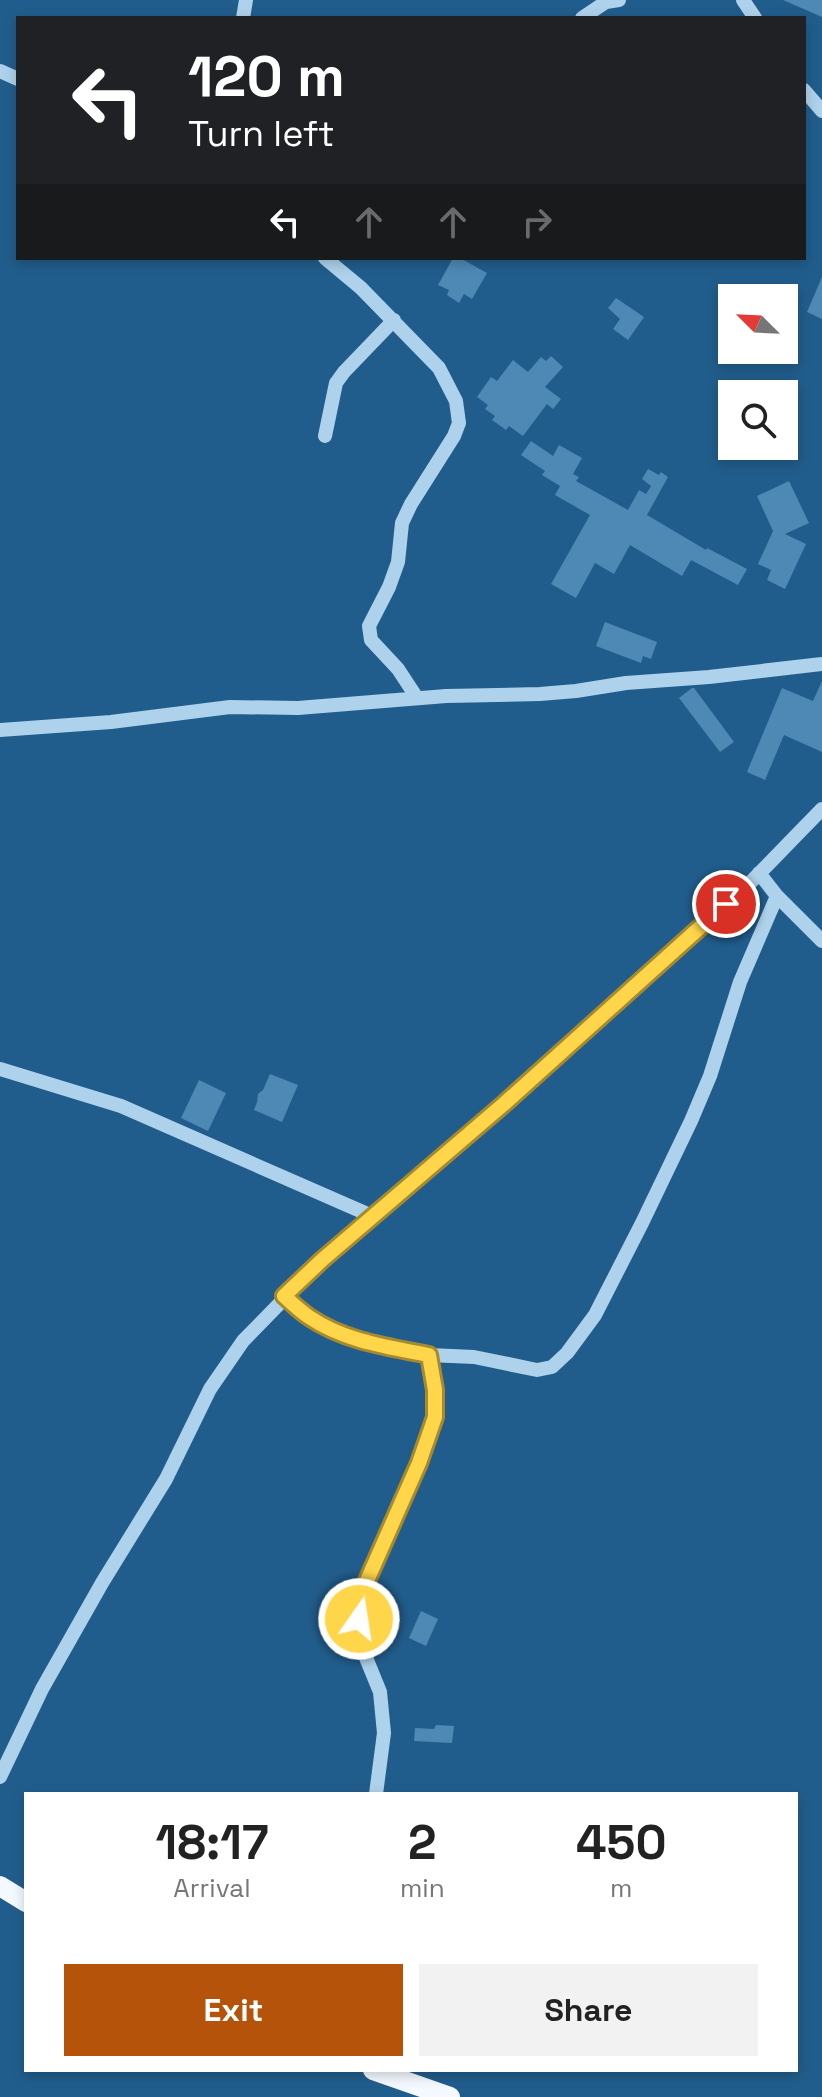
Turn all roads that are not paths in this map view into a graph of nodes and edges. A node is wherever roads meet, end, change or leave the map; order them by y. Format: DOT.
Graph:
graph roads {
  1 [pos="619,0"];
  2 [pos="585,16"];
  3 [pos="806,92"];
  4 [pos="822,111"];
  5 [pos="327,260"];
  6 [pos="394,320"];
  7 [pos="325,436"];
  8 [pos="822,664"];
  9 [pos="417,698"];
  10 [pos="0,730"];
  11 [pos="822,809"];
  12 [pos="759,873"];
  13 [pos="777,896"];
  14 [pos="822,941"];
  15 [pos="0,1069"];
  16 [pos="372,1216"];
  17 [pos="284,1296"];
  18 [pos="429,1355"];
  19 [pos="0,1777"];
  20 [pos="376,1792"];
  21 [pos="0,1886"];
  22 [pos="24,1901"];
  23 [pos="379,2072"];
  24 [pos="450,2097"];
  1 -- 2 [label="street"];
  3 -- 4 [label="street"];
  5 -- 6 [label="street"];
  6 -- 7 [label="street"];
  6 -- 9 [label="street"];
  8 -- 9 [label="street"];
  9 -- 10 [label="street"];
  11 -- 12 [label="street"];
  12 -- 13 [label="street"];
  12 -- 16 [label="street"];
  13 -- 14 [label="street"];
  13 -- 18 [label="street"];
  15 -- 16 [label="street"];
  16 -- 17 [label="street"];
  17 -- 18 [label="street"];
  17 -- 19 [label="street"];
  18 -- 20 [label="street"];
  21 -- 22 [label="main road"];
  23 -- 24 [label="main road"];
}
